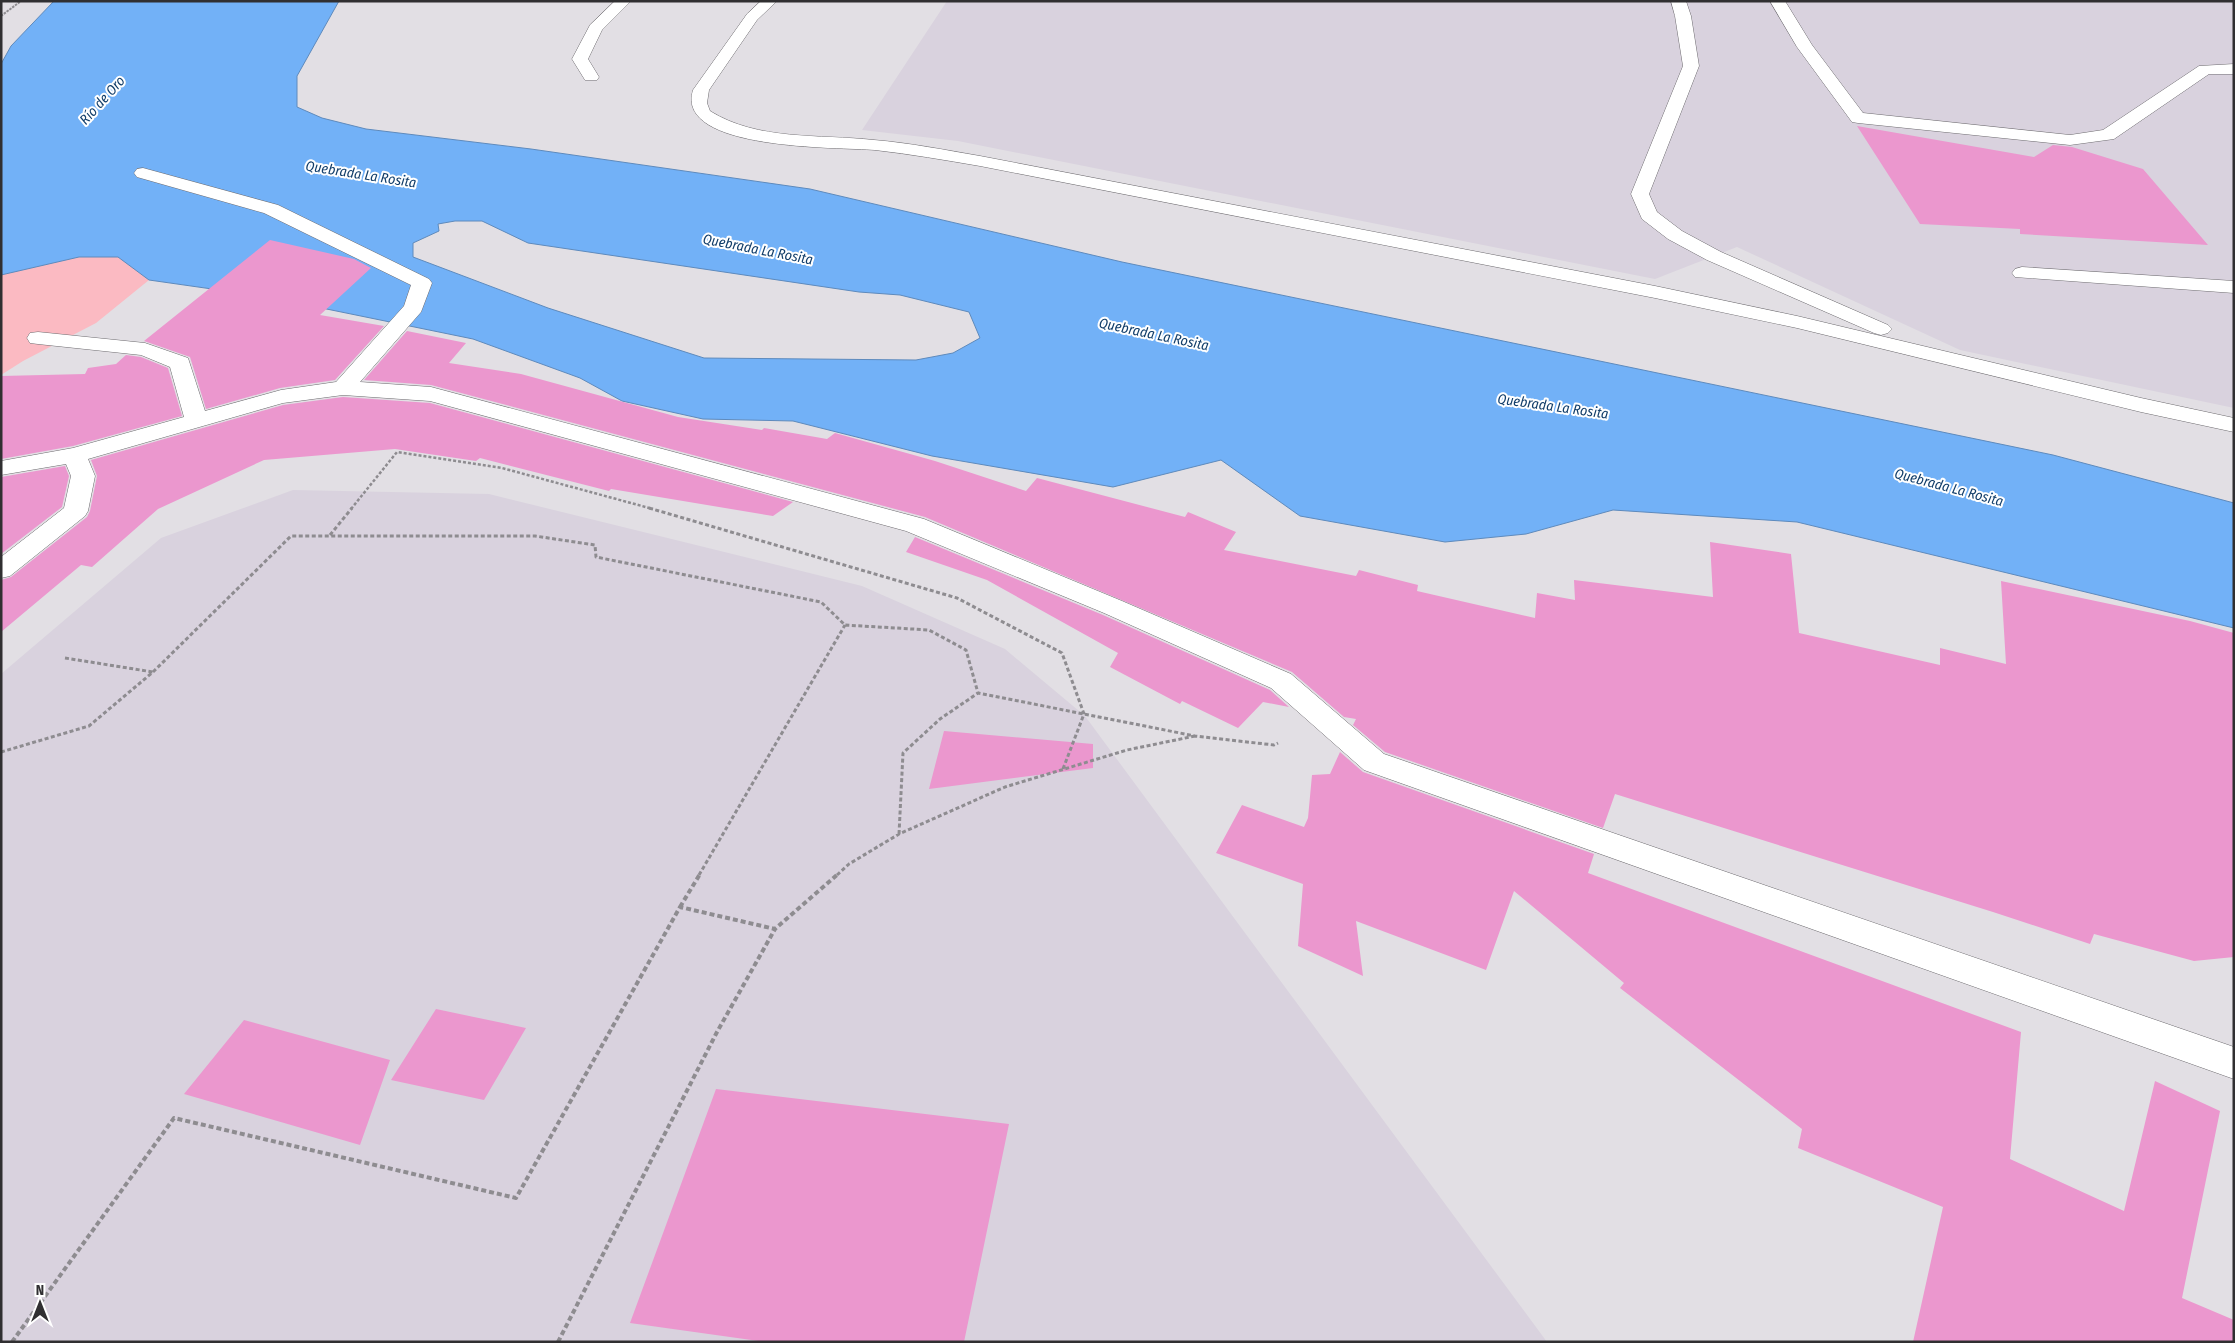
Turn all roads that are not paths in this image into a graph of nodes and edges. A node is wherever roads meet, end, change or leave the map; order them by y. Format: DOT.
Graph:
graph roads {
  1 [pos="624,1"];
  2 [pos="770,1"];
  3 [pos="1678,1"];
  4 [pos="1777,1"];
  5 [pos="2234,69"];
  6 [pos="591,77"];
  7 [pos="143,173"];
  8 [pos="2022,273"];
  9 [pos="2234,287"];
  10 [pos="38,338"];
  11 [pos="1944,357"];
  12 [pos="343,388"];
  13 [pos="197,421"];
  14 [pos="2234,425"];
  15 [pos="75,455"];
  16 [pos="1,468"];
  17 [pos="1,570"];
  18 [pos="2234,1063"];
  1 -- 6 [label="street"];
  2 -- 11 [label="street"];
  3 -- 11 [label="street"];
  4 -- 5 [label="street"];
  7 -- 12 [label="street"];
  8 -- 9 [label="street"];
  10 -- 13 [label="street"];
  11 -- 14 [label="street"];
  12 -- 13 [label="street"];
  12 -- 18 [label="street"];
  13 -- 15 [label="street"];
  15 -- 16 [label="street"];
  15 -- 17 [label="street"];
}
